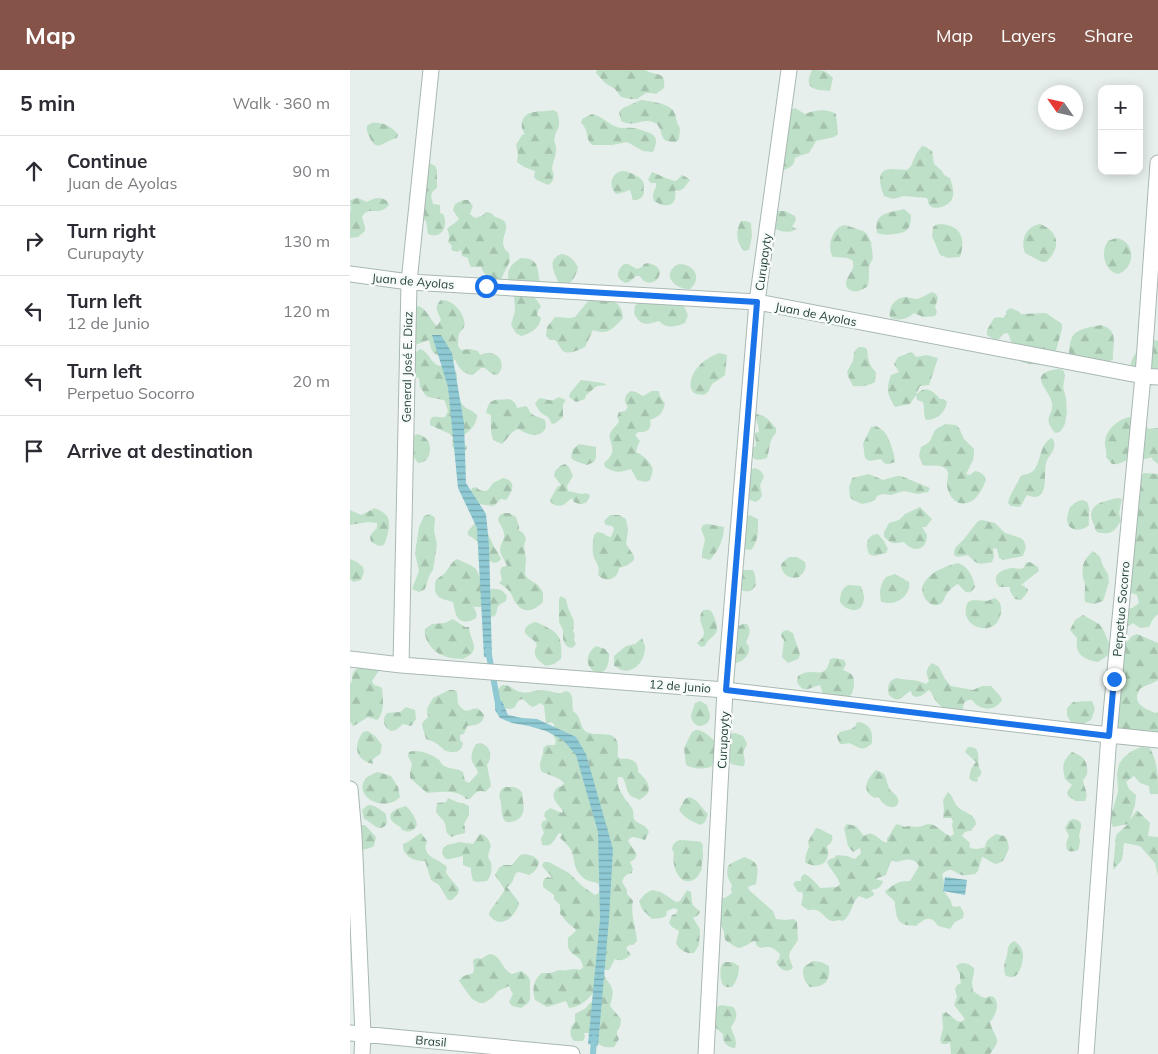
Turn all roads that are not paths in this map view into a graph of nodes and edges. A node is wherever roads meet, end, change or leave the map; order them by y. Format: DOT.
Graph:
graph roads {
  1 [pos="431,70"];
  2 [pos="789,70"];
  3 [pos="1158,163"];
  4 [pos="350,274"];
  5 [pos="409,282"];
  6 [pos="757,302"];
  7 [pos="1143,376"];
  8 [pos="1158,378"];
  9 [pos="350,659"];
  10 [pos="401,665"];
  11 [pos="726,690"];
  12 [pos="1109,736"];
  13 [pos="1158,740"];
  14 [pos="350,789"];
  15 [pos="356,1034"];
  16 [pos="362,1054"];
  17 [pos="572,1054"];
  18 [pos="706,1054"];
  19 [pos="1086,1054"];
  1 -- 5 [label="street, General José E. Diaz"];
  2 -- 6 [label="street, Curupayty"];
  3 -- 7 [label="street, Perpetuo Socorro"];
  4 -- 5 [label="street, Juan de Ayolas"];
  5 -- 6 [label="street, Juan de Ayolas"];
  5 -- 10 [label="street, General José E. Diaz"];
  6 -- 7 [label="street, Juan de Ayolas"];
  6 -- 11 [label="street, Curupayty"];
  7 -- 8 [label="street, Juan de Ayolas"];
  7 -- 12 [label="street, Perpetuo Socorro"];
  9 -- 10 [label="street, 12 de Junio"];
  10 -- 11 [label="street, 12 de Junio"];
  11 -- 12 [label="street, 12 de Junio"];
  11 -- 18 [label="street, Curupayty"];
  12 -- 13 [label="street, 12 de Junio"];
  12 -- 19 [label="street, Perpetuo Socorro"];
  14 -- 15 [label="street"];
  15 -- 16 [label="street"];
  15 -- 17 [label="street, Brasil"];
}
